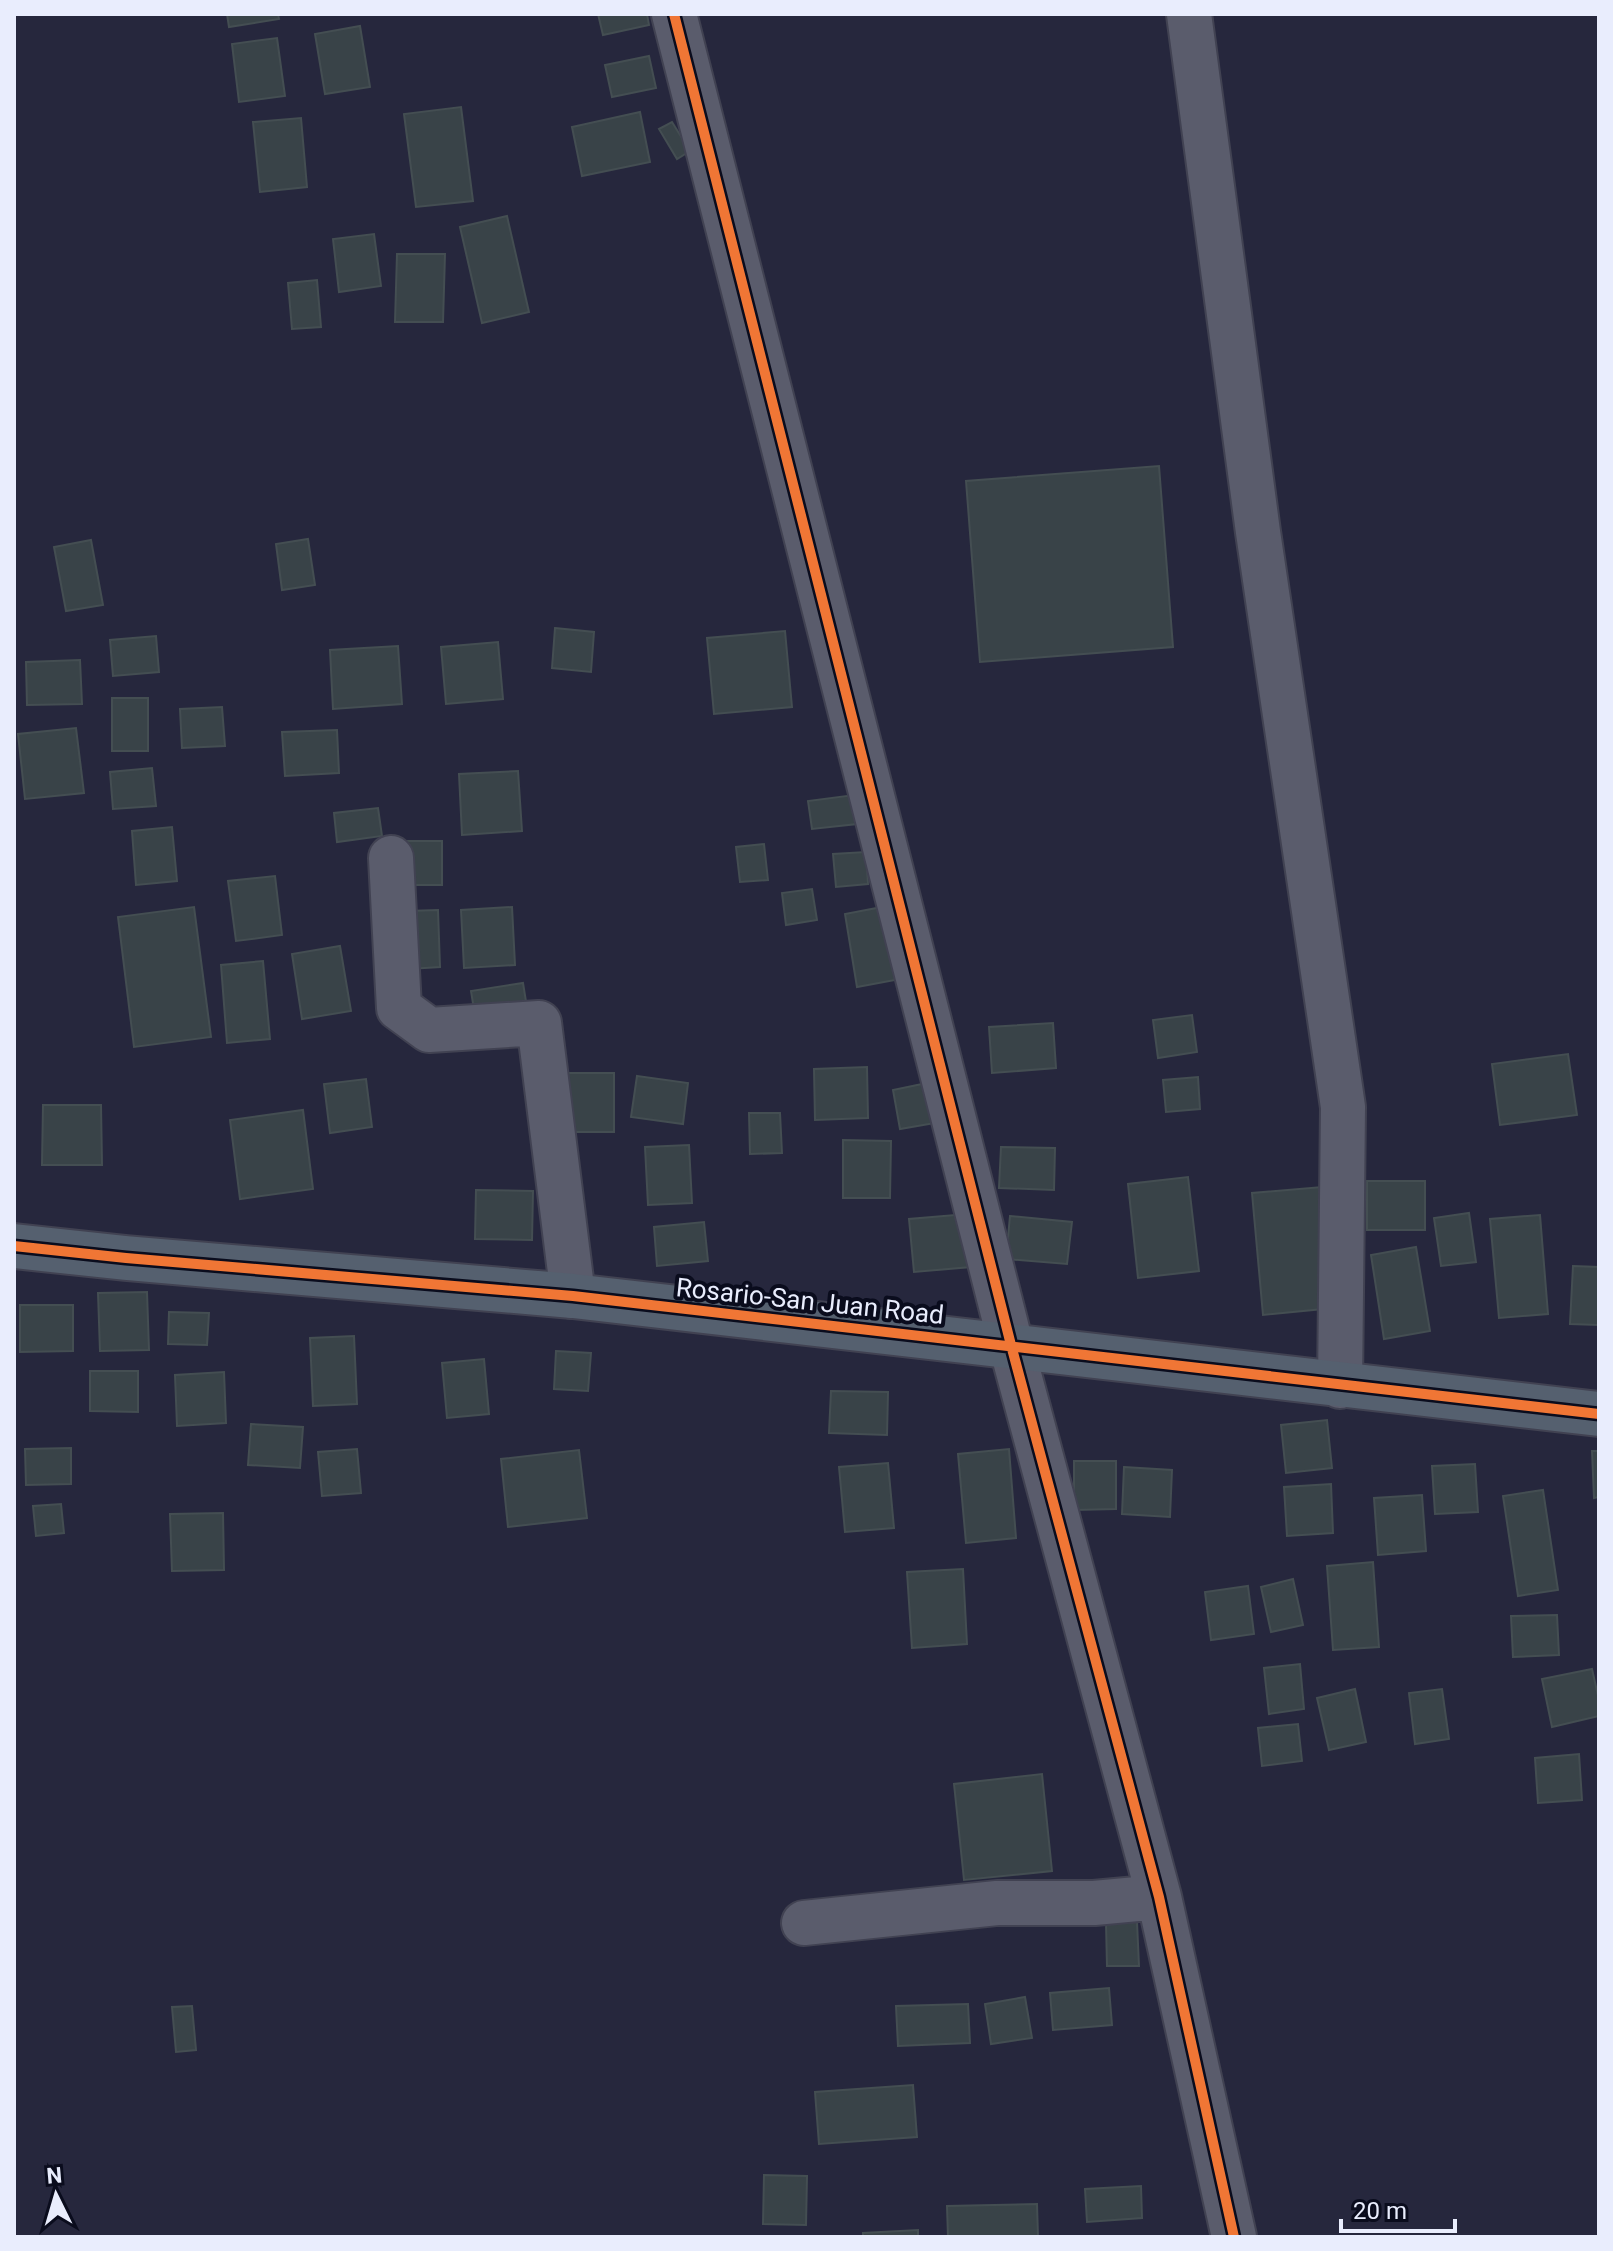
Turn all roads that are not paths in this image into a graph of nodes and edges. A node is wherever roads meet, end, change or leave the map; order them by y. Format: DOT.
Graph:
graph roads {
  1 [pos="674,14"];
  2 [pos="1189,14"];
  3 [pos="391,858"];
  4 [pos="14,1246"];
  5 [pos="573,1296"];
  6 [pos="1011,1345"];
  7 [pos="1340,1386"];
  8 [pos="1599,1414"];
  9 [pos="1159,1897"];
  10 [pos="804,1923"];
  11 [pos="1234,2237"];
  1 -- 6 [label="street"];
  2 -- 7 [label="street"];
  3 -- 5 [label="street"];
  4 -- 5 [label="main road, Rosario-San Juan Road"];
  5 -- 6 [label="main road, Rosario-San Juan Road"];
  6 -- 7 [label="main road, Rosario-San Juan Road"];
  6 -- 9 [label="street"];
  7 -- 8 [label="main road, Rosario-San Juan Road"];
  9 -- 10 [label="street"];
  9 -- 11 [label="street"];
}
